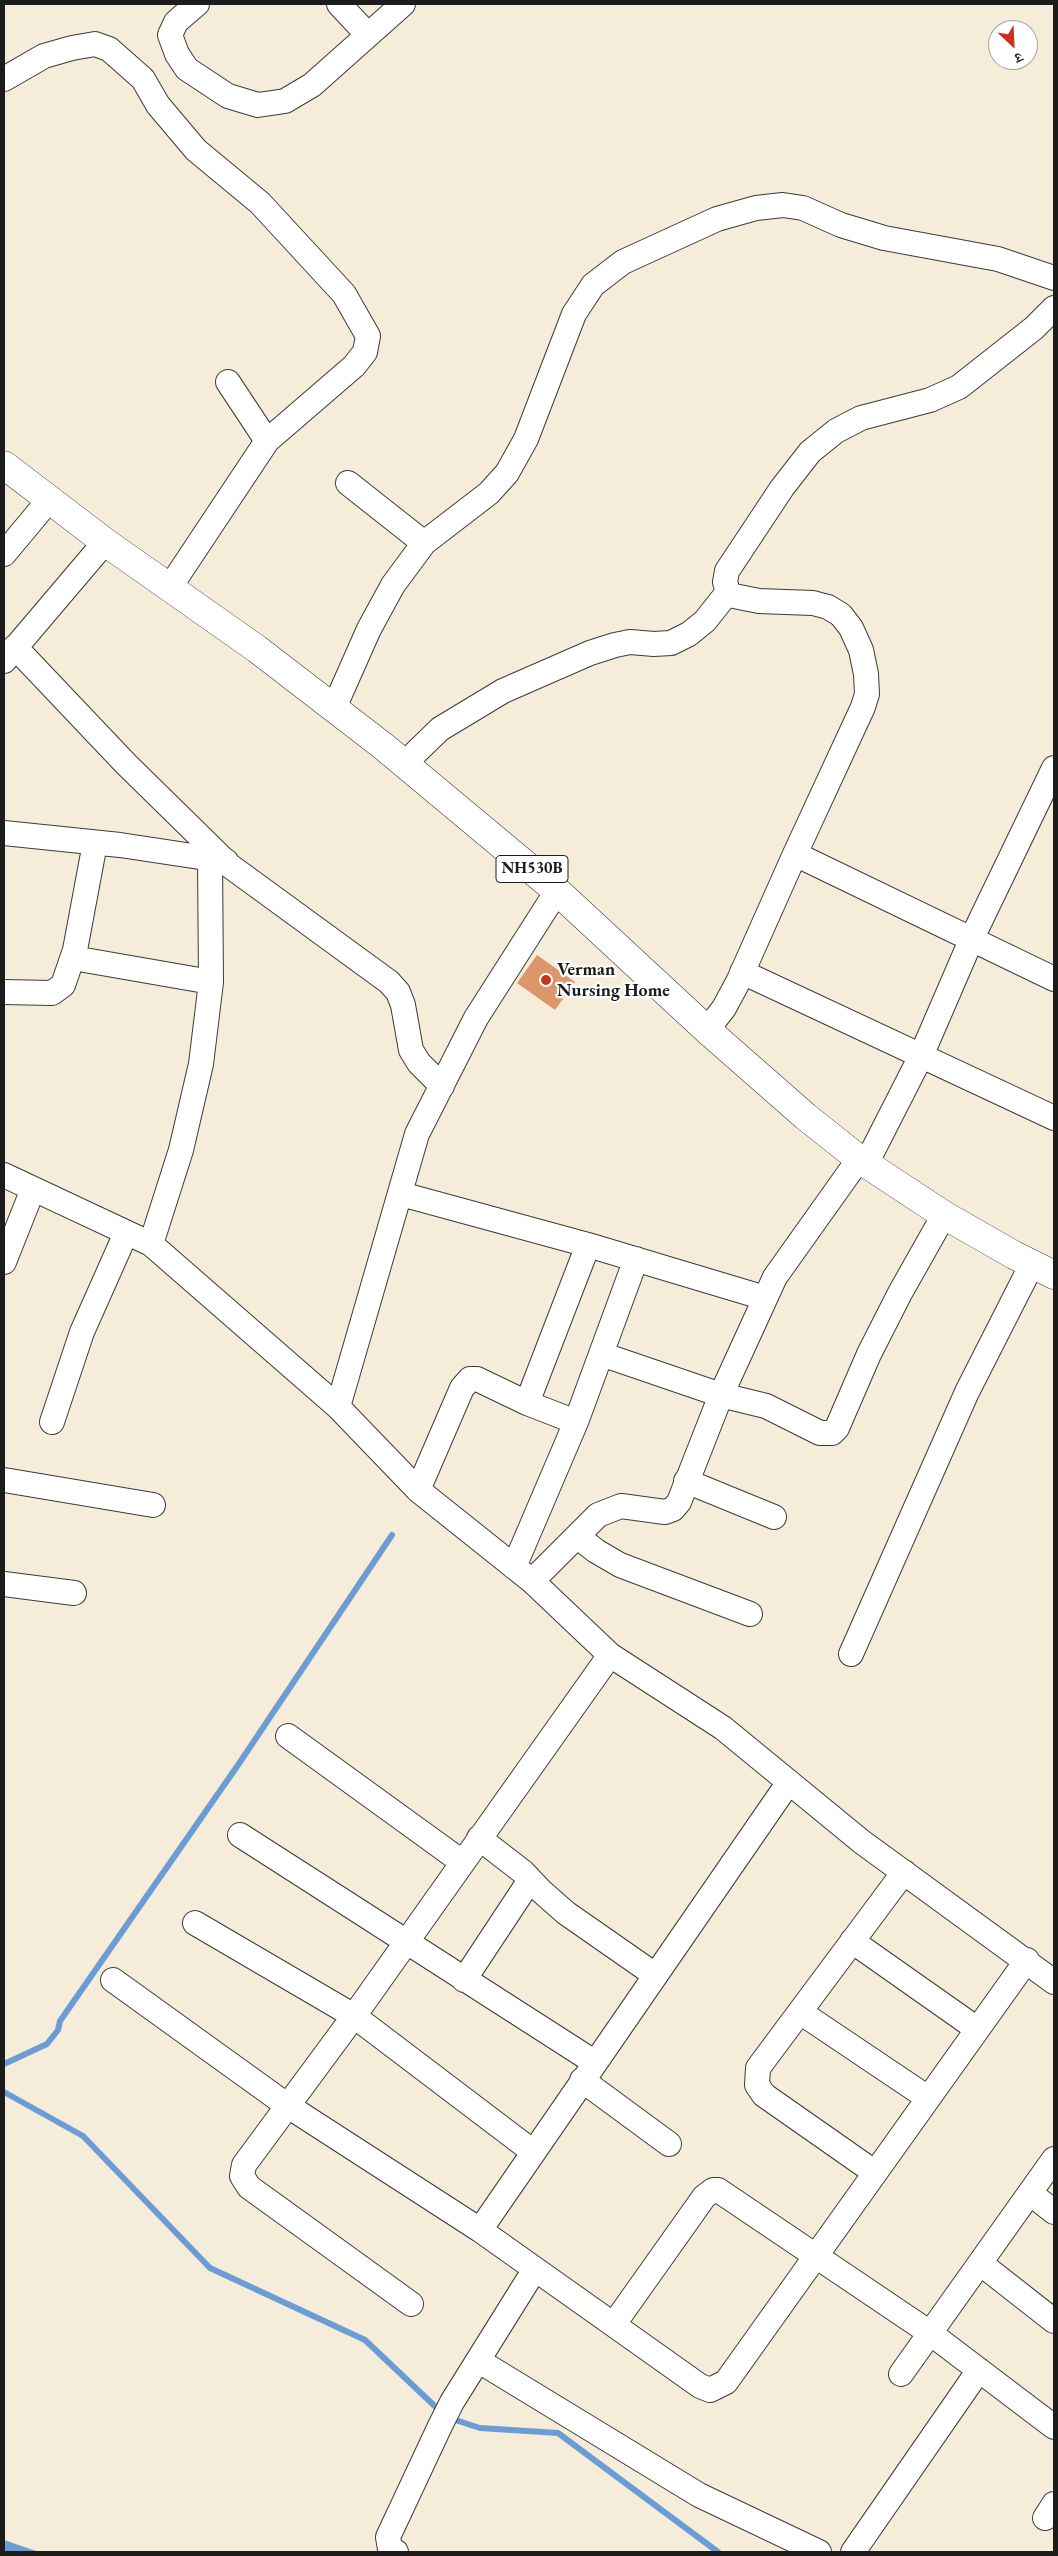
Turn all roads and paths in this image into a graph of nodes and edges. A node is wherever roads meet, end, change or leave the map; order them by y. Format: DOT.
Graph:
graph roads {
  1 [pos="197,4"];
  2 [pos="339,4"];
  3 [pos="403,4"];
  4 [pos="368,35"];
  5 [pos="4,79"];
  6 [pos="1054,278"];
  7 [pos="1054,308"];
  8 [pos="228,382"];
  9 [pos="267,441"];
  10 [pos="4,465"];
  11 [pos="348,483"];
  12 [pos="48,500"];
  13 [pos="105,542"];
  14 [pos="424,544"];
  15 [pos="4,554"];
  16 [pos="170,587"];
  17 [pos="728,592"];
  18 [pos="9,654"];
  19 [pos="334,708"];
  20 [pos="405,763"];
  21 [pos="1054,768"];
  22 [pos="4,833"];
  23 [pos="95,843"];
  24 [pos="794,854"];
  25 [pos="218,860"];
  26 [pos="557,891"];
  27 [pos="972,938"];
  28 [pos="73,958"];
  29 [pos="742,972"];
  30 [pos="1054,979"];
  31 [pos="211,982"];
  32 [pos="4,992"];
  33 [pos="707,1030"];
  34 [pos="921,1056"];
  35 [pos="442,1086"];
  36 [pos="1054,1118"];
  37 [pos="863,1162"];
  38 [pos="4,1175"];
  39 [pos="33,1189"];
  40 [pos="401,1194"];
  41 [pos="944,1216"];
  42 [pos="126,1233"];
  43 [pos="151,1244"];
  44 [pos="588,1245"];
  45 [pos="636,1259"];
  46 [pos="4,1262"];
  47 [pos="1043,1270"];
  48 [pos="765,1298"];
  49 [pos="601,1354"];
  50 [pos="721,1395"];
  51 [pos="527,1403"];
  52 [pos="338,1407"];
  53 [pos="52,1422"];
  54 [pos="576,1422"];
  55 [pos="4,1480"];
  56 [pos="686,1482"];
  57 [pos="418,1490"];
  58 [pos="153,1505"];
  59 [pos="774,1517"];
  60 [pos="577,1536"];
  61 [pos="523,1574"];
  62 [pos="4,1584"];
  63 [pos="74,1592"];
  64 [pos="750,1614"];
  65 [pos="851,1654"];
  66 [pos="610,1655"];
  67 [pos="288,1736"];
  68 [pos="789,1782"];
  69 [pos="240,1835"];
  70 [pos="480,1838"];
  71 [pos="462,1862"];
  72 [pos="904,1872"];
  73 [pos="530,1880"];
  74 [pos="196,1923"];
  75 [pos="852,1941"];
  76 [pos="405,1942"];
  77 [pos="1027,1960"];
  78 [pos="655,1974"];
  79 [pos="113,1980"];
  80 [pos="464,1980"];
  81 [pos="1054,1982"];
  82 [pos="800,2012"];
  83 [pos="354,2016"];
  84 [pos="977,2029"];
  85 [pos="588,2071"];
  86 [pos="928,2098"];
  87 [pos="288,2106"];
  88 [pos="669,2144"];
  89 [pos="532,2151"];
  90 [pos="1054,2159"];
  91 [pos="874,2172"];
  92 [pos="1030,2193"];
  93 [pos="1054,2212"];
  94 [pos="480,2230"];
  95 [pos="814,2256"];
  96 [pos="980,2264"];
  97 [pos="535,2269"];
  98 [pos="411,2304"];
  99 [pos="1054,2321"];
  100 [pos="614,2324"];
  101 [pos="930,2333"];
  102 [pos="480,2361"];
  103 [pos="979,2370"];
  104 [pos="901,2374"];
  105 [pos="1054,2427"];
  106 [pos="396,2552"];
  107 [pos="818,2552"];
  108 [pos="853,2552"];
  1 -- 4 [label="street"];
  2 -- 4 [label="street"];
  3 -- 4 [label="street"];
  5 -- 9 [label="street"];
  6 -- 14 [label="street"];
  7 -- 17 [label="street"];
  8 -- 9 [label="street"];
  9 -- 16 [label="street"];
  10 -- 12 [label="highway, NH530B"];
  11 -- 14 [label="street"];
  12 -- 13 [label="highway, NH530B"];
  12 -- 15 [label="street"];
  13 -- 16 [label="highway, NH530B"];
  13 -- 18 [label="street"];
  14 -- 19 [label="street"];
  16 -- 19 [label="highway, NH530B"];
  17 -- 20 [label="street"];
  17 -- 24 [label="street"];
  18 -- 25 [label="street"];
  19 -- 20 [label="highway, NH530B"];
  20 -- 26 [label="highway, NH530B"];
  21 -- 27 [label="street"];
  22 -- 23 [label="street"];
  23 -- 25 [label="street"];
  23 -- 28 [label="street"];
  24 -- 27 [label="street"];
  24 -- 29 [label="street"];
  25 -- 31 [label="street"];
  25 -- 35 [label="street"];
  26 -- 33 [label="highway, NH530B"];
  26 -- 35 [label="street"];
  27 -- 30 [label="street"];
  27 -- 34 [label="street"];
  28 -- 31 [label="street"];
  28 -- 32 [label="street"];
  29 -- 33 [label="street"];
  29 -- 34 [label="street"];
  31 -- 43 [label="street"];
  33 -- 37 [label="highway, NH530B"];
  34 -- 36 [label="street"];
  34 -- 37 [label="street"];
  35 -- 40 [label="street"];
  37 -- 41 [label="highway, NH530B"];
  37 -- 48 [label="street"];
  38 -- 39 [label="street"];
  39 -- 42 [label="street"];
  39 -- 46 [label="street"];
  40 -- 44 [label="street"];
  40 -- 52 [label="street"];
  41 -- 47 [label="highway, NH530B"];
  41 -- 50 [label="street"];
  42 -- 43 [label="street"];
  42 -- 53 [label="street"];
  43 -- 52 [label="street"];
  44 -- 45 [label="street"];
  44 -- 51 [label="street"];
  45 -- 48 [label="street"];
  45 -- 49 [label="street"];
  47 -- 65 [label="street"];
  48 -- 50 [label="street"];
  49 -- 50 [label="street"];
  49 -- 54 [label="street"];
  50 -- 56 [label="street"];
  51 -- 54 [label="street"];
  51 -- 57 [label="street"];
  52 -- 57 [label="street"];
  54 -- 61 [label="street"];
  55 -- 58 [label="street"];
  56 -- 59 [label="street"];
  56 -- 60 [label="street"];
  57 -- 61 [label="street"];
  60 -- 61 [label="street"];
  60 -- 64 [label="street"];
  61 -- 66 [label="street"];
  62 -- 63 [label="street"];
  66 -- 68 [label="street"];
  66 -- 70 [label="street"];
  67 -- 71 [label="street"];
  68 -- 72 [label="street"];
  68 -- 78 [label="street"];
  69 -- 76 [label="street"];
  70 -- 71 [label="street"];
  70 -- 73 [label="street"];
  71 -- 76 [label="street"];
  72 -- 75 [label="street"];
  72 -- 77 [label="street"];
  73 -- 78 [label="street"];
  73 -- 80 [label="street"];
  74 -- 83 [label="street"];
  75 -- 82 [label="street"];
  75 -- 84 [label="street"];
  76 -- 80 [label="street"];
  76 -- 83 [label="street"];
  77 -- 81 [label="street"];
  77 -- 84 [label="street"];
  78 -- 85 [label="street"];
  79 -- 87 [label="street"];
  80 -- 85 [label="street"];
  82 -- 86 [label="street"];
  82 -- 91 [label="street"];
  83 -- 87 [label="street"];
  83 -- 89 [label="street"];
  84 -- 86 [label="street"];
  85 -- 88 [label="street"];
  85 -- 89 [label="street"];
  86 -- 91 [label="street"];
  87 -- 94 [label="street"];
  87 -- 98 [label="street"];
  89 -- 94 [label="street"];
  90 -- 92 [label="street"];
  91 -- 95 [label="street"];
  92 -- 93 [label="street"];
  92 -- 96 [label="street"];
  94 -- 97 [label="street"];
  95 -- 100 [label="street"];
  95 -- 100 [label="street"];
  95 -- 101 [label="street"];
  96 -- 99 [label="street"];
  96 -- 101 [label="street"];
  97 -- 100 [label="street"];
  97 -- 102 [label="street"];
  101 -- 103 [label="street"];
  101 -- 104 [label="street"];
  102 -- 106 [label="street"];
  102 -- 107 [label="street"];
  103 -- 105 [label="street"];
  103 -- 108 [label="street"];
}
